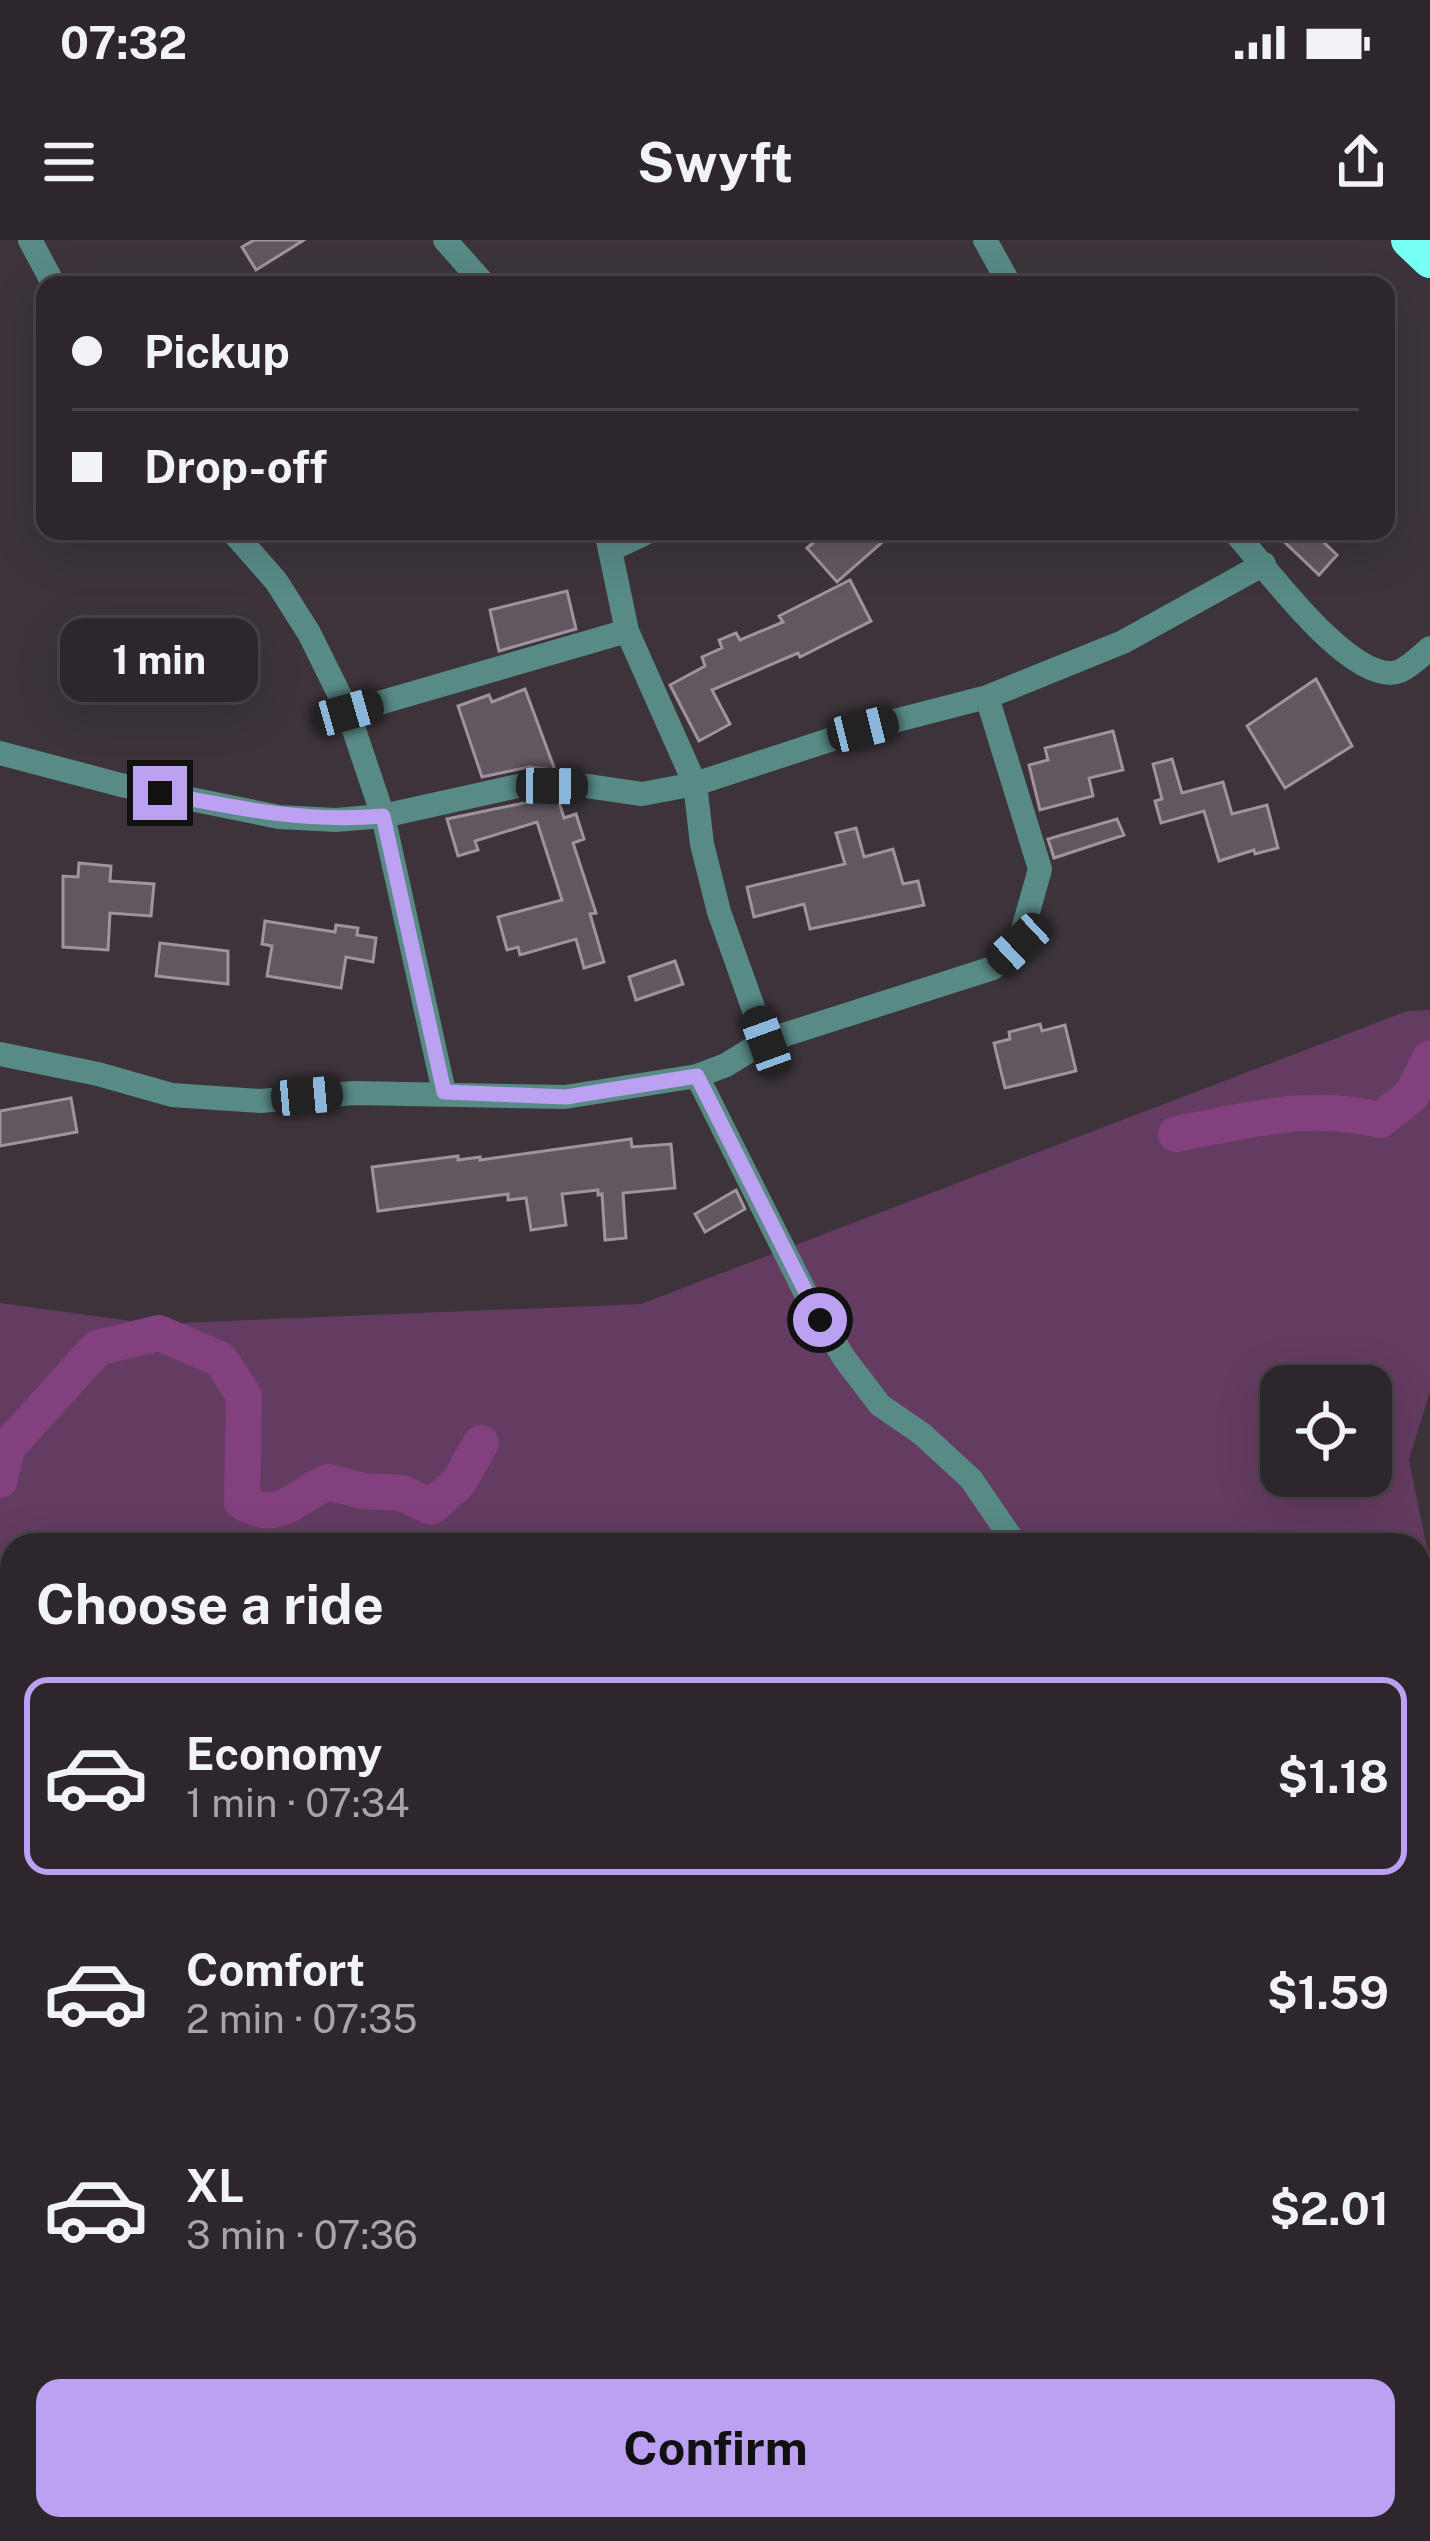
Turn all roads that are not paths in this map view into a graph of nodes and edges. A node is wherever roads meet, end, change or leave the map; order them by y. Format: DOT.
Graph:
graph roads {
  1 [pos="30,240"];
  2 [pos="445,240"];
  3 [pos="985,240"];
  4 [pos="1409,240"];
  5 [pos="1430,260"];
  6 [pos="49,276"];
  7 [pos="477,276"];
  8 [pos="1005,276"];
  9 [pos="240,540"];
  10 [pos="1242,540"];
  11 [pos="608,541"];
  12 [pos="1264,564"];
  13 [pos="627,631"];
  14 [pos="1430,648"];
  15 [pos="988,697"];
  16 [pos="348,712"];
  17 [pos="0,753"];
  18 [pos="695,784"];
  19 [pos="383,816"];
  20 [pos="766,1041"];
  21 [pos="0,1054"];
  22 [pos="697,1076"];
  23 [pos="444,1092"];
  24 [pos="1008,1533"];
  1 -- 6 [label="street"];
  2 -- 7 [label="street"];
  3 -- 8 [label="street"];
  4 -- 5 [label="highway"];
  9 -- 16 [label="street"];
  10 -- 12 [label="street"];
  11 -- 13 [label="street"];
  12 -- 14 [label="street"];
  12 -- 15 [label="street"];
  13 -- 16 [label="street"];
  13 -- 18 [label="street"];
  15 -- 18 [label="street"];
  15 -- 20 [label="street"];
  16 -- 19 [label="street"];
  17 -- 19 [label="street"];
  18 -- 19 [label="street"];
  18 -- 20 [label="street"];
  19 -- 23 [label="street"];
  20 -- 22 [label="street"];
  21 -- 23 [label="street"];
  22 -- 23 [label="street"];
  22 -- 24 [label="street"];
}
